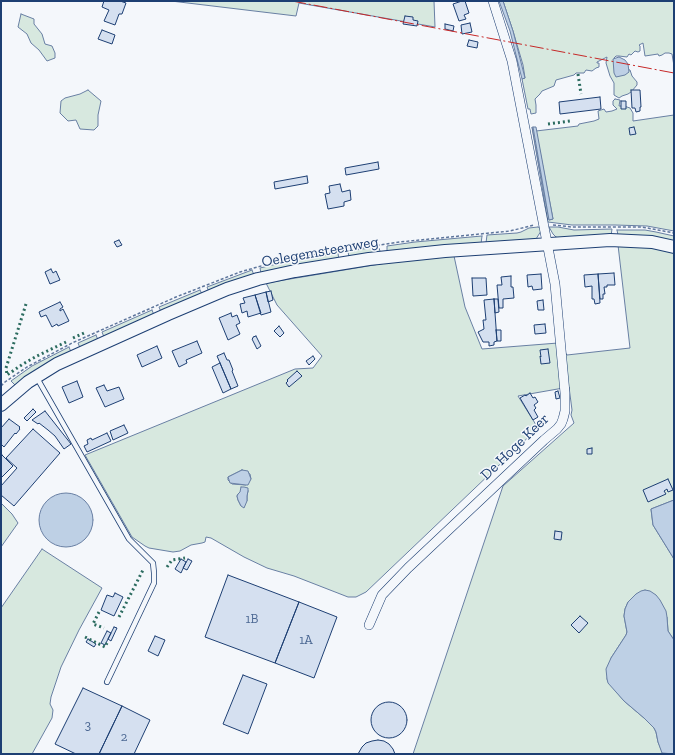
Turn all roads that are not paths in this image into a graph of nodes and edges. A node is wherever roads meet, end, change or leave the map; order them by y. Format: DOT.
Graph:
graph roads {
  1 [pos="493,1"];
  2 [pos="548,244"];
  3 [pos="674,247"];
  4 [pos="36,377"];
  5 [pos="1,405"];
  6 [pos="368,625"];
  7 [pos="107,682"];
  1 -- 2 [label="street, De Hoge Keer"];
  2 -- 3 [label="street, Oelegemsteenweg"];
  2 -- 4 [label="street, Oelegemsteenweg"];
  2 -- 6 [label="street, De Hoge Keer"];
  4 -- 5 [label="street, Oelegemsteenweg"];
  4 -- 7 [label="lane"];
}
